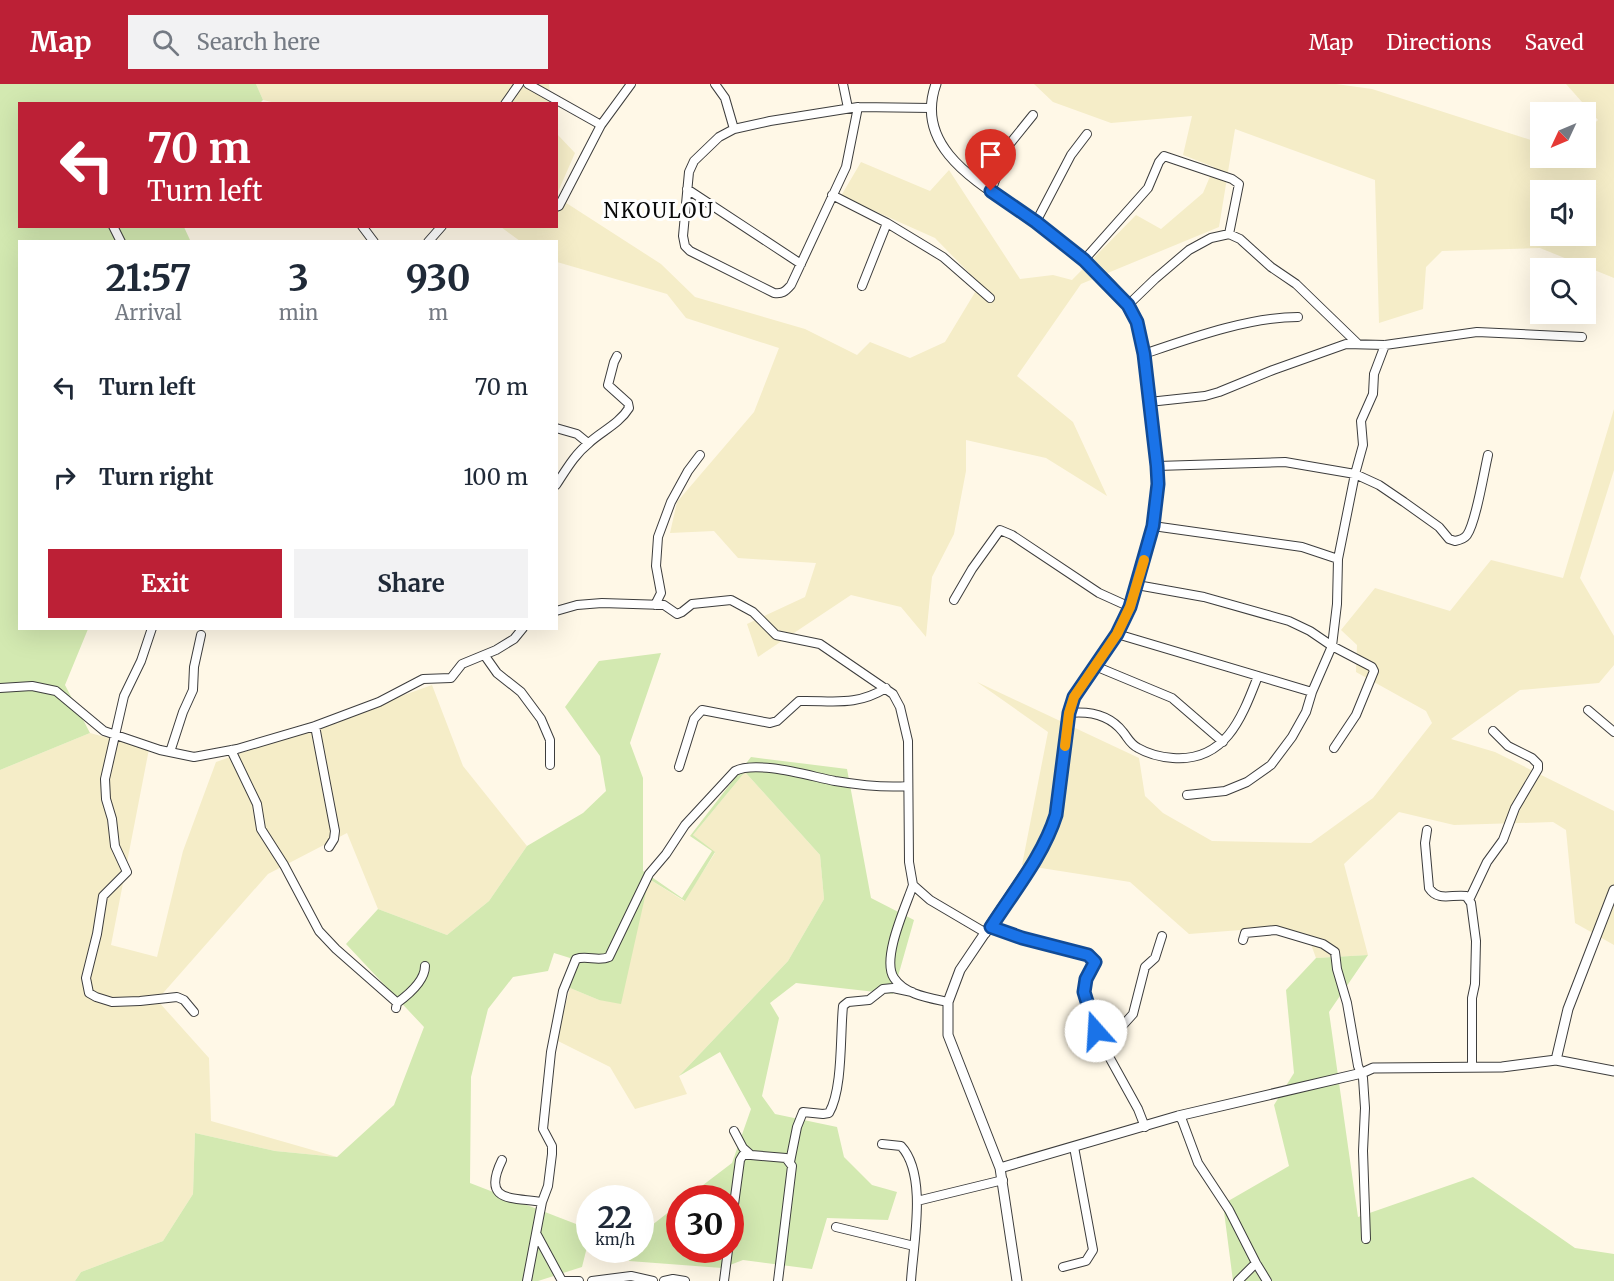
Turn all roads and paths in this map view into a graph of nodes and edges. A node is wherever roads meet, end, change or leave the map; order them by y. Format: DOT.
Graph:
graph roads {
  1 [pos="519,84"];
  2 [pos="528,84"];
  3 [pos="631,84"];
  4 [pos="715,84"];
  5 [pos="843,84"];
  6 [pos="936,84"];
  7 [pos="506,102"];
  8 [pos="858,107"];
  9 [pos="848,108"];
  10 [pos="931,108"];
  11 [pos="1033,115"];
  12 [pos="601,125"];
  13 [pos="734,129"];
  14 [pos="1087,134"];
  15 [pos="687,189"];
  16 [pos="991,191"];
  17 [pos="832,195"];
  18 [pos="558,206"];
  19 [pos="1036,222"];
  20 [pos="887,223"];
  21 [pos="440,228"];
  22 [pos="1229,234"];
  23 [pos="430,240"];
  24 [pos="1084,260"];
  25 [pos="801,264"];
  26 [pos="862,286"];
  27 [pos="990,298"];
  28 [pos="1128,305"];
  29 [pos="1298,317"];
  30 [pos="1582,337"];
  31 [pos="1357,343"];
  32 [pos="1385,345"];
  33 [pos="1144,354"];
  34 [pos="617,356"];
  35 [pos="1149,402"];
  36 [pos="558,429"];
  37 [pos="588,443"];
  38 [pos="700,455"];
  39 [pos="1488,455"];
  40 [pos="1157,466"];
  41 [pos="1355,474"];
  42 [pos="558,482"];
  43 [pos="1153,526"];
  44 [pos="1338,559"];
  45 [pos="1137,585"];
  46 [pos="954,600"];
  47 [pos="654,605"];
  48 [pos="1130,607"];
  49 [pos="558,610"];
  50 [pos="151,630"];
  51 [pos="521,630"];
  52 [pos="1117,634"];
  53 [pos="201,635"];
  54 [pos="1332,646"];
  55 [pos="485,656"];
  56 [pos="1095,666"];
  57 [pos="1258,676"];
  58 [pos="0,688"];
  59 [pos="886,688"];
  60 [pos="1312,692"];
  61 [pos="1588,710"];
  62 [pos="1069,713"];
  63 [pos="315,726"];
  64 [pos="1493,731"];
  65 [pos="1614,732"];
  66 [pos="116,736"];
  67 [pos="1222,742"];
  68 [pos="1334,748"];
  69 [pos="231,750"];
  70 [pos="170,752"];
  71 [pos="550,765"];
  72 [pos="679,767"];
  73 [pos="908,786"];
  74 [pos="1187,795"];
  75 [pos="1426,830"];
  76 [pos="329,847"];
  77 [pos="913,885"];
  78 [pos="1614,890"];
  79 [pos="1469,900"];
  80 [pos="988,930"];
  81 [pos="1162,936"];
  82 [pos="1243,940"];
  83 [pos="425,966"];
  84 [pos="912,992"];
  85 [pos="948,1002"];
  86 [pos="194,1012"];
  87 [pos="1106,1052"];
  88 [pos="1556,1060"];
  89 [pos="1472,1067"];
  90 [pos="1614,1071"];
  91 [pos="1362,1073"];
  92 [pos="1178,1116"];
  93 [pos="1145,1127"];
  94 [pos="734,1131"];
  95 [pos="882,1144"];
  96 [pos="1074,1147"];
  97 [pos="751,1155"];
  98 [pos="502,1160"];
  99 [pos="790,1162"];
  100 [pos="1000,1168"];
  101 [pos="1003,1180"];
  102 [pos="737,1185"];
  103 [pos="542,1202"];
  104 [pos="918,1202"];
  105 [pos="836,1227"];
  106 [pos="537,1234"];
  107 [pos="1366,1239"];
  108 [pos="914,1246"];
  109 [pos="726,1263"];
  110 [pos="1256,1263"];
  111 [pos="1063,1267"];
  112 [pos="644,1280"];
  113 [pos="527,1281"];
  114 [pos="562,1281"];
  115 [pos="567,1281"];
  116 [pos="579,1281"];
  117 [pos="594,1281"];
  118 [pos="653,1281"];
  119 [pos="664,1281"];
  120 [pos="685,1281"];
  121 [pos="724,1281"];
  122 [pos="778,1281"];
  123 [pos="910,1281"];
  124 [pos="1017,1281"];
  125 [pos="1238,1281"];
  126 [pos="1267,1281"];
  1 -- 7 [label="street"];
  2 -- 12 [label="street"];
  3 -- 12 [label="street"];
  4 -- 13 [label="street"];
  5 -- 9 [label="street"];
  6 -- 10 [label="street"];
  8 -- 9 [label="street"];
  8 -- 10 [label="street"];
  8 -- 17 [label="street"];
  9 -- 13 [label="street"];
  10 -- 16 [label="street"];
  11 -- 16 [label="street"];
  12 -- 18 [label="street"];
  13 -- 15 [label="street"];
  14 -- 19 [label="street"];
  15 -- 25 [label="street"];
  15 -- 25 [label="street"];
  16 -- 19 [label="street"];
  17 -- 20 [label="street"];
  17 -- 25 [label="street"];
  19 -- 24 [label="street"];
  20 -- 26 [label="street"];
  20 -- 27 [label="street"];
  21 -- 23 [label="street"];
  22 -- 24 [label="street"];
  22 -- 28 [label="street"];
  22 -- 31 [label="street"];
  24 -- 28 [label="street"];
  28 -- 33 [label="street"];
  29 -- 33 [label="street"];
  30 -- 32 [label="street"];
  31 -- 32 [label="street"];
  31 -- 35 [label="street"];
  32 -- 41 [label="street"];
  33 -- 35 [label="street"];
  34 -- 37 [label="street"];
  35 -- 40 [label="street"];
  36 -- 37 [label="street"];
  37 -- 42 [label="street"];
  38 -- 47 [label="street"];
  39 -- 41 [label="street"];
  40 -- 41 [label="street"];
  40 -- 43 [label="street"];
  41 -- 44 [label="street"];
  43 -- 44 [label="street"];
  43 -- 45 [label="street"];
  44 -- 54 [label="street"];
  45 -- 48 [label="street"];
  45 -- 54 [label="street"];
  46 -- 48 [label="street"];
  47 -- 49 [label="street"];
  47 -- 59 [label="street"];
  48 -- 52 [label="street"];
  50 -- 66 [label="street"];
  51 -- 55 [label="street"];
  52 -- 56 [label="street"];
  52 -- 57 [label="street"];
  53 -- 70 [label="street"];
  54 -- 60 [label="street"];
  54 -- 68 [label="street"];
  55 -- 63 [label="street"];
  55 -- 71 [label="street"];
  56 -- 62 [label="street"];
  56 -- 67 [label="street"];
  57 -- 60 [label="street"];
  57 -- 67 [label="street"];
  58 -- 66 [label="street"];
  59 -- 72 [label="street"];
  59 -- 73 [label="street"];
  60 -- 74 [label="street"];
  61 -- 65 [label="street"];
  62 -- 67 [label="street"];
  62 -- 80 [label="street"];
  63 -- 69 [label="street"];
  63 -- 76 [label="street"];
  64 -- 79 [label="street"];
  66 -- 70 [label="street"];
  66 -- 86 [label="street"];
  69 -- 70 [label="street"];
  69 -- 83 [label="street"];
  73 -- 77 [label="street"];
  73 -- 103 [label="street"];
  75 -- 79 [label="street"];
  77 -- 80 [label="street"];
  77 -- 84 [label="street"];
  78 -- 88 [label="street"];
  79 -- 89 [label="street"];
  80 -- 85 [label="street"];
  80 -- 87 [label="street"];
  81 -- 87 [label="street"];
  82 -- 91 [label="street"];
  84 -- 85 [label="street"];
  84 -- 99 [label="street"];
  85 -- 100 [label="street"];
  87 -- 93 [label="street"];
  88 -- 89 [label="street"];
  88 -- 90 [label="street"];
  89 -- 91 [label="street"];
  91 -- 92 [label="street"];
  91 -- 107 [label="street"];
  92 -- 93 [label="street"];
  92 -- 110 [label="street"];
  93 -- 96 [label="street"];
  94 -- 97 [label="street"];
  95 -- 104 [label="street"];
  96 -- 100 [label="street"];
  96 -- 111 [label="street"];
  97 -- 99 [label="street"];
  97 -- 102 [label="street"];
  98 -- 103 [label="street"];
  99 -- 122 [label="street"];
  100 -- 101 [label="street"];
  101 -- 104 [label="street"];
  101 -- 124 [label="street"];
  103 -- 106 [label="street"];
  104 -- 108 [label="street"];
  105 -- 108 [label="street"];
  106 -- 113 [label="street"];
  106 -- 114 [label="street"];
  108 -- 123 [label="street"];
  109 -- 121 [label="street"];
  110 -- 125 [label="street"];
  110 -- 126 [label="street"];
  112 -- 117 [label="street"];
  112 -- 118 [label="street"];
  114 -- 115 [label="street"];
  115 -- 116 [label="street"];
  119 -- 120 [label="street"];
}
